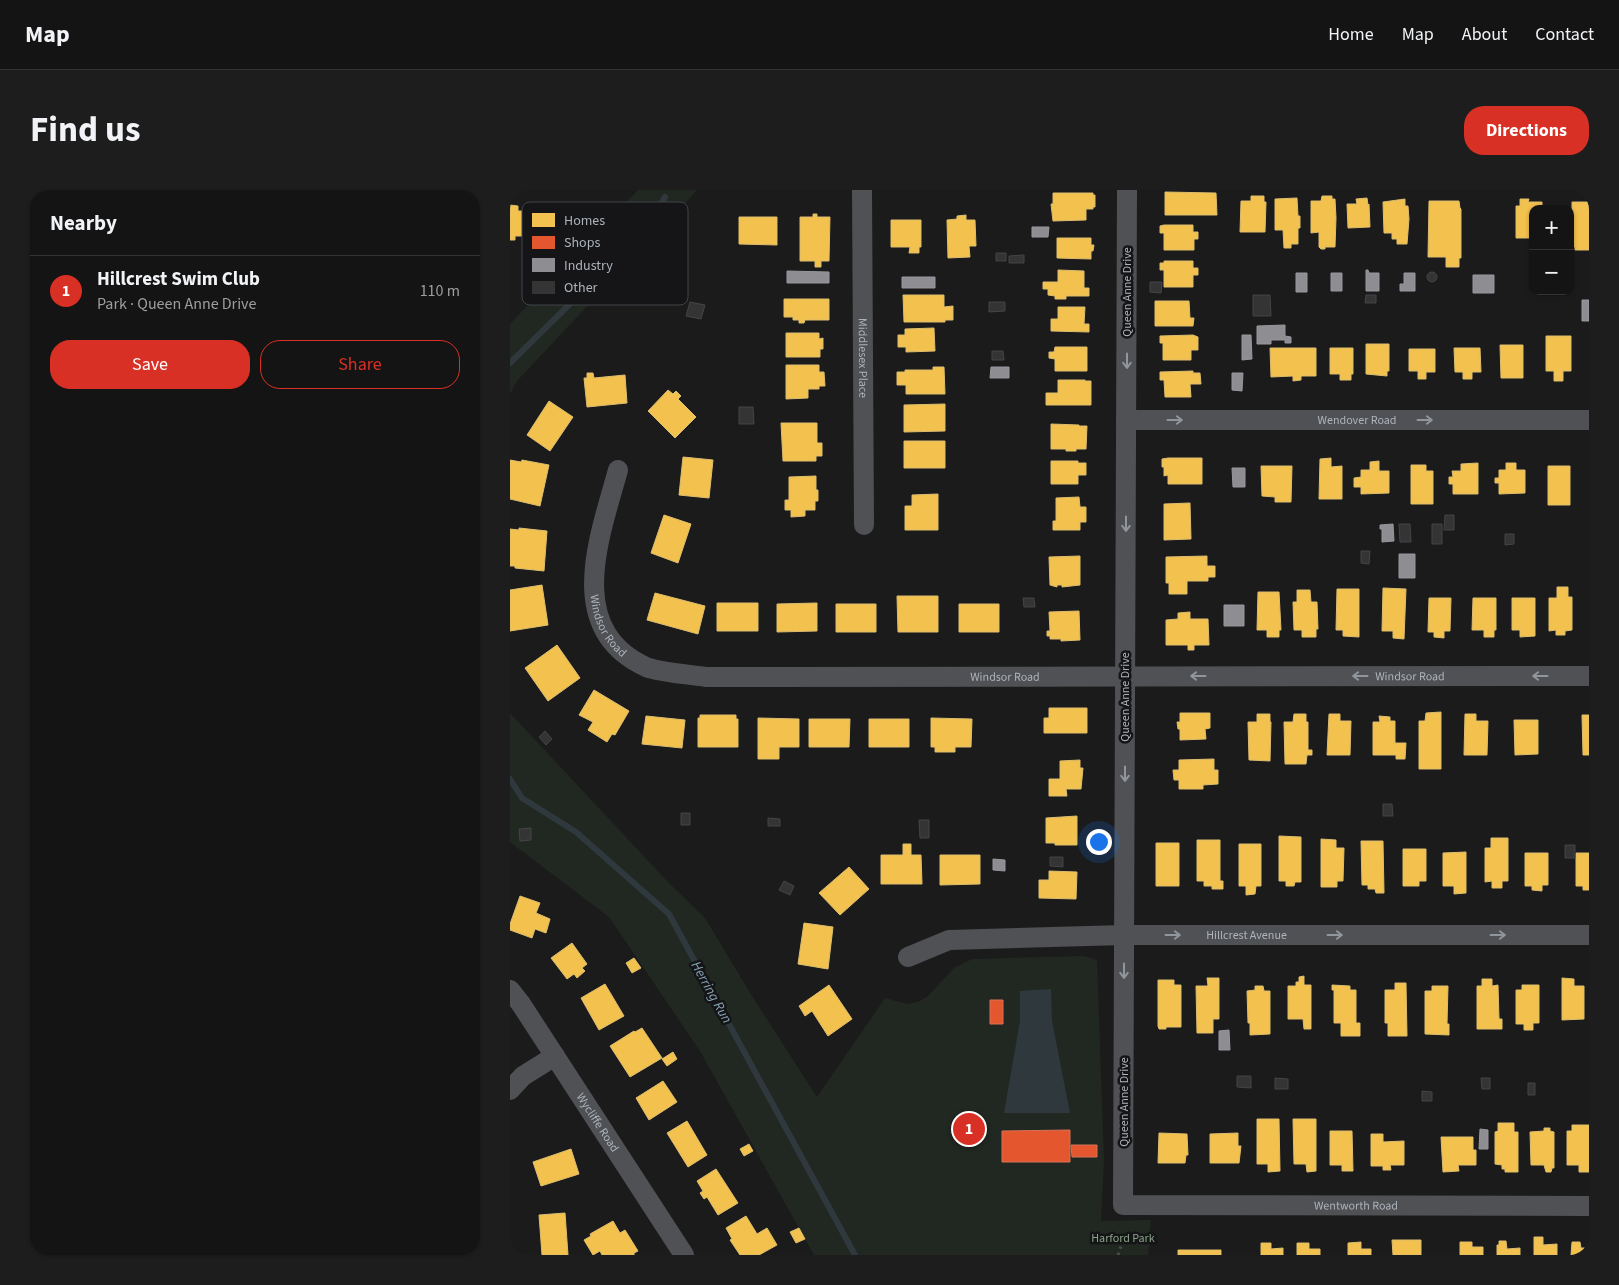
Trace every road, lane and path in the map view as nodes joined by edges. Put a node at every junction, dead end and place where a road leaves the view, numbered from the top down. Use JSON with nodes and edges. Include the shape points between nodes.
{"nodes":[{"id":1,"x":862,"y":190,"type":"edge"},
{"id":2,"x":1127,"y":190,"type":"edge"},
{"id":3,"x":1126,"y":420,"type":"junction"},
{"id":4,"x":1589,"y":420,"type":"edge"},
{"id":5,"x":618,"y":470,"type":"dead end"},
{"id":6,"x":864,"y":525,"type":"dead end"},
{"id":7,"x":1126,"y":676,"type":"junction"},
{"id":8,"x":1589,"y":676,"type":"edge"},
{"id":9,"x":1589,"y":935,"type":"edge"},
{"id":10,"x":1124,"y":936,"type":"junction"},
{"id":11,"x":908,"y":957,"type":"dead end"},
{"id":12,"x":510,"y":990,"type":"edge"},
{"id":13,"x":555,"y":1056,"type":"junction"},
{"id":14,"x":510,"y":1090,"type":"edge"},
{"id":15,"x":1123,"y":1205,"type":"joint"},
{"id":16,"x":1589,"y":1206,"type":"edge"},
{"id":17,"x":1121,"y":1246,"type":"dead end"},
{"id":18,"x":684,"y":1255,"type":"edge"},
{"id":19,"x":1118,"y":1255,"type":"edge"}],
"edges":[{"from":1,"to":6,"type":"street","name":"Middlesex Place"},
{"from":2,"to":3,"type":"street","name":"Queen Anne Drive","one_way":true},
{"from":3,"to":4,"type":"street","name":"Wendover Road","one_way":true},
{"from":3,"to":7,"type":"street","name":"Queen Anne Drive","one_way":true},
{"from":5,"to":7,"type":"street","name":"Windsor Road","via":[[598,544],[592,588],[600,624],[617,649],[647,668],[707,677]]},
{"from":8,"to":7,"type":"street","name":"Windsor Road","one_way":true},
{"from":7,"to":10,"type":"street","name":"Queen Anne Drive","one_way":true},
{"from":10,"to":9,"type":"street","name":"Hillcrest Avenue","one_way":true},
{"from":10,"to":11,"type":"street","name":"Hillcrest Avenue","via":[[949,940]]},
{"from":10,"to":15,"type":"street","name":"Queen Anne Drive","one_way":true},
{"from":12,"to":13,"type":"street","name":"Wycliffe Road"},
{"from":13,"to":14,"type":"street","via":[[523,1076]]},
{"from":13,"to":18,"type":"street","name":"Wycliffe Road"},
{"from":15,"to":16,"type":"street","name":"Wentworth Road"},
{"from":17,"to":19,"type":"path"}]}
